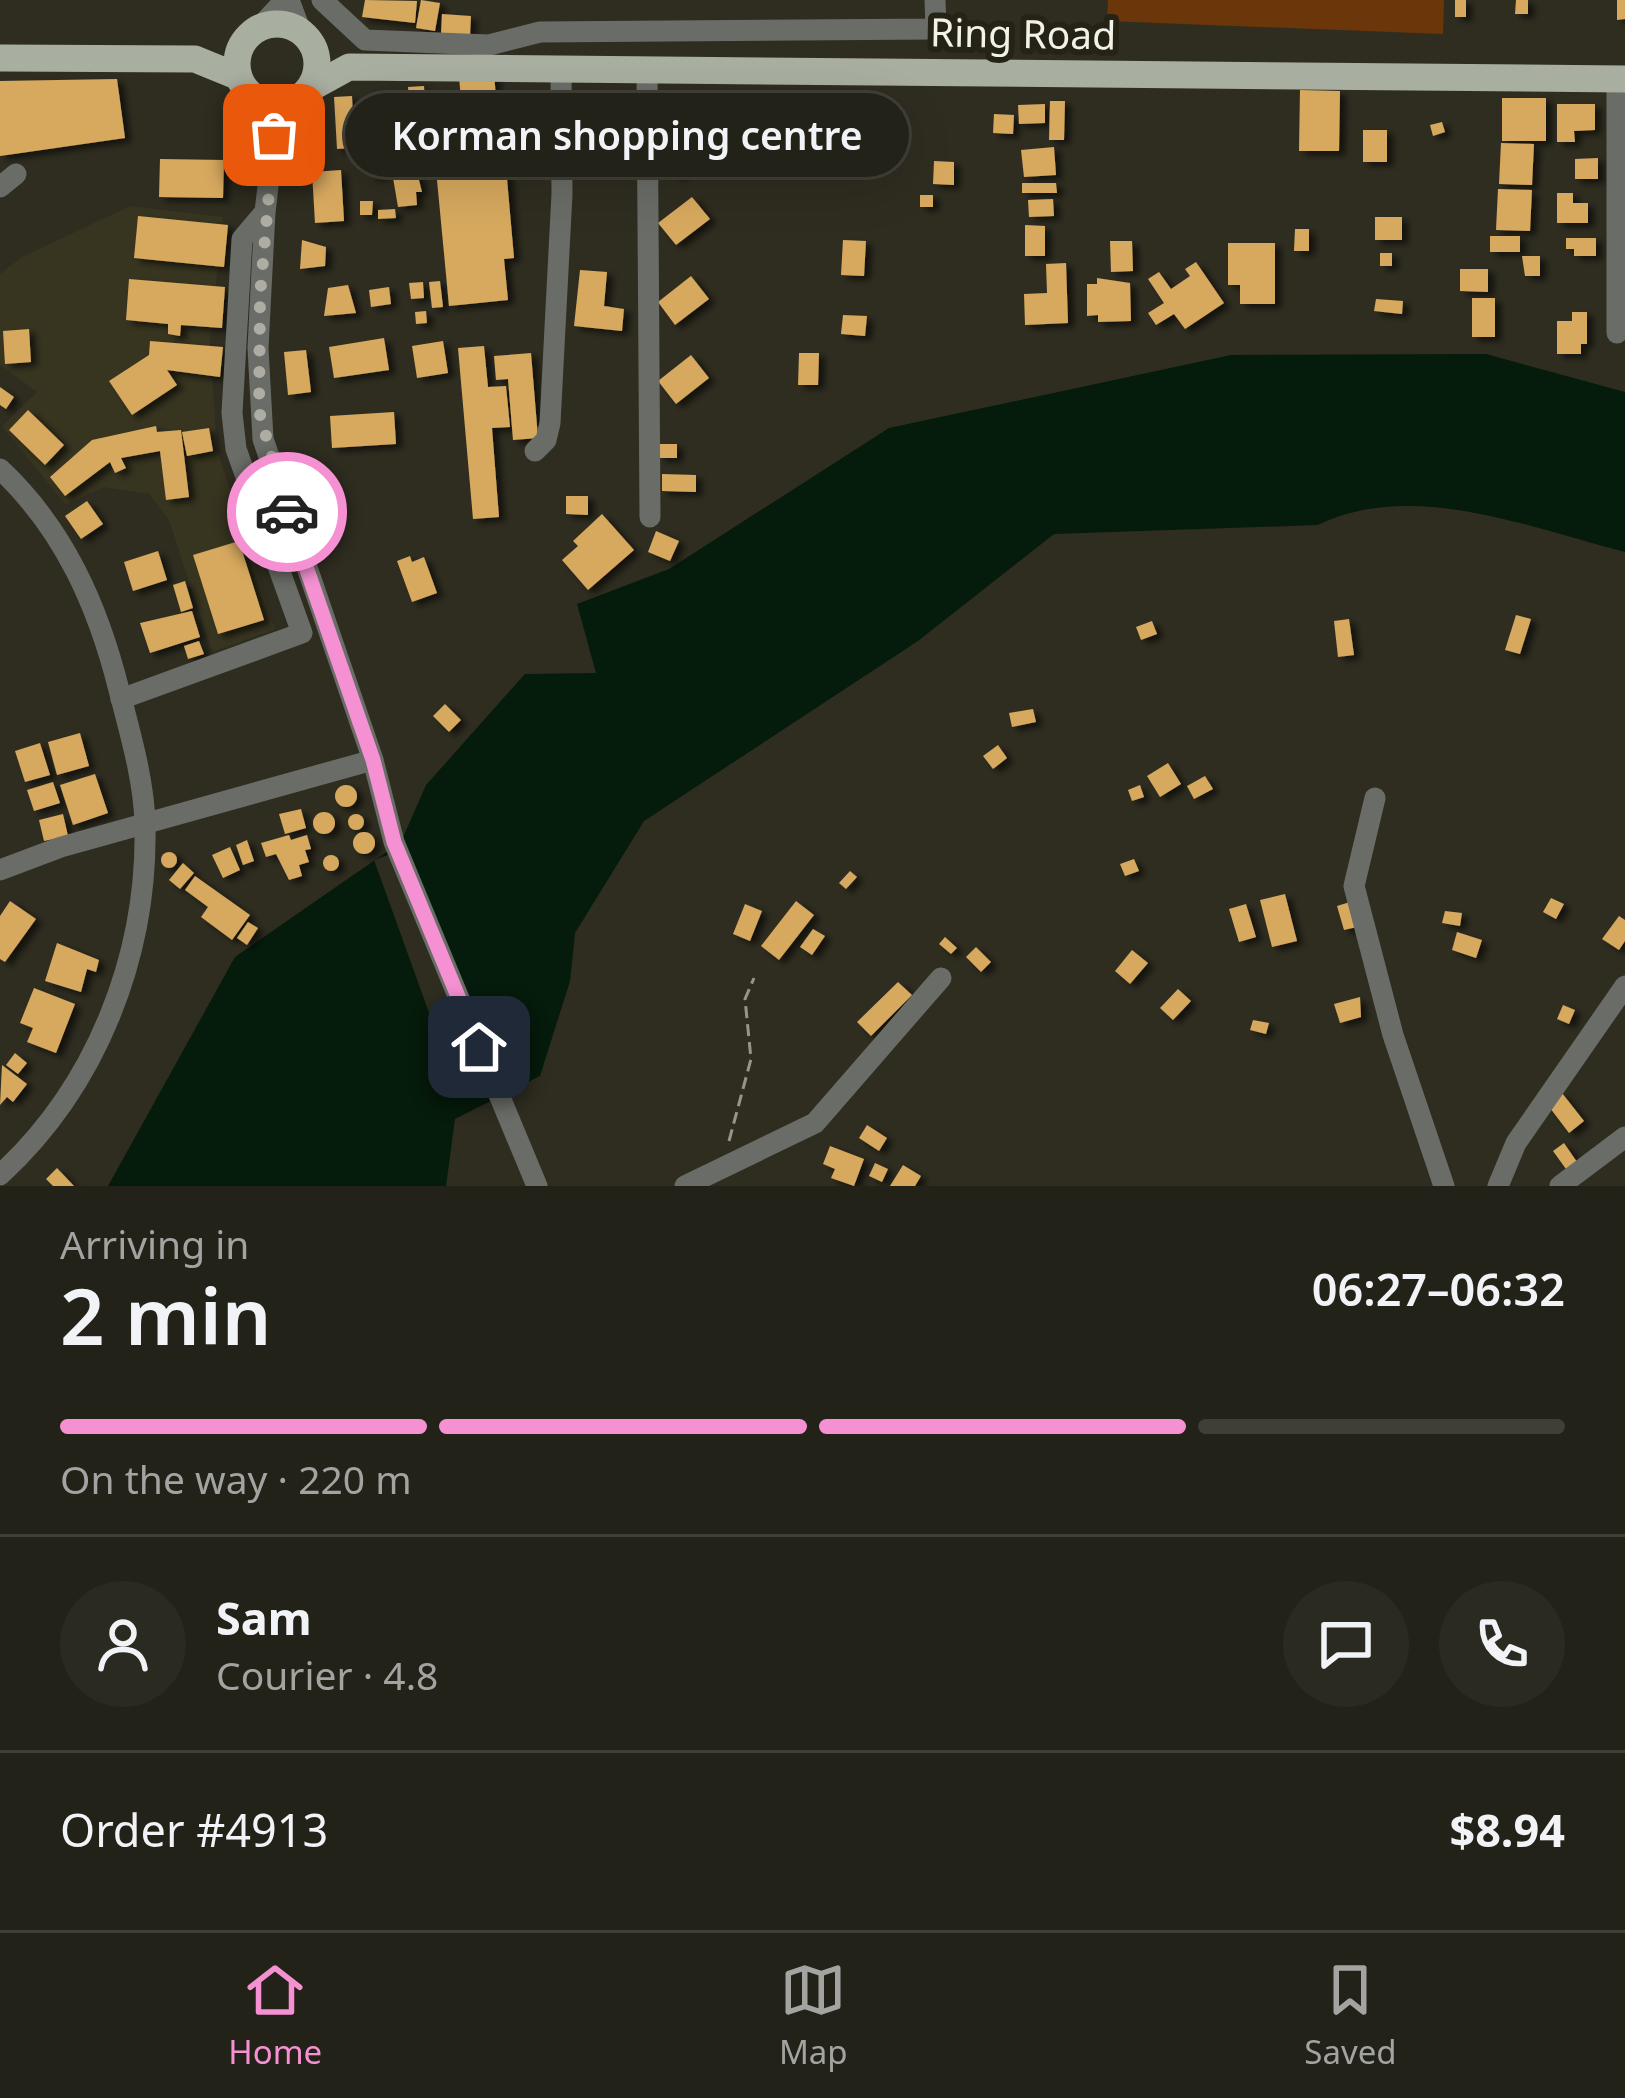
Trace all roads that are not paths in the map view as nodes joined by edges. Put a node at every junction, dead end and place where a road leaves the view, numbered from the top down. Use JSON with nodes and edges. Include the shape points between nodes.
{"nodes":[{"id":1,"x":287,"y":0,"type":"edge"},
{"id":2,"x":322,"y":0,"type":"edge"},
{"id":3,"x":935,"y":0,"type":"edge"},
{"id":4,"x":252,"y":34,"type":"junction"},
{"id":5,"x":306,"y":38,"type":"junction"},
{"id":6,"x":0,"y":58,"type":"edge"},
{"id":7,"x":194,"y":59,"type":"junction"},
{"id":8,"x":349,"y":67,"type":"junction"},
{"id":9,"x":561,"y":68,"type":"junction"},
{"id":10,"x":647,"y":70,"type":"junction"},
{"id":11,"x":238,"y":77,"type":"junction"},
{"id":12,"x":1621,"y":79,"type":"edge"},
{"id":13,"x":304,"y":93,"type":"junction"},
{"id":14,"x":258,"y":100,"type":"junction"},
{"id":15,"x":274,"y":135,"type":"junction"},
{"id":16,"x":265,"y":212,"type":"junction"},
{"id":17,"x":1617,"y":333,"type":"dead end"},
{"id":18,"x":233,"y":378,"type":"junction"},
{"id":19,"x":258,"y":378,"type":"junction"},
{"id":20,"x":264,"y":444,"type":"junction"},
{"id":21,"x":236,"y":449,"type":"junction"},
{"id":22,"x":535,"y":451,"type":"dead end"},
{"id":23,"x":0,"y":469,"type":"edge"},
{"id":24,"x":280,"y":490,"type":"junction"},
{"id":25,"x":254,"y":500,"type":"junction"},
{"id":26,"x":650,"y":517,"type":"dead end"},
{"id":27,"x":294,"y":531,"type":"junction"},
{"id":28,"x":272,"y":550,"type":"junction"},
{"id":29,"x":320,"y":608,"type":"junction"},
{"id":30,"x":296,"y":614,"type":"junction"},
{"id":31,"x":121,"y":699,"type":"junction"},
{"id":32,"x":373,"y":760,"type":"junction"},
{"id":33,"x":1375,"y":798,"type":"dead end"},
{"id":34,"x":146,"y":824,"type":"junction"},
{"id":35,"x":0,"y":870,"type":"edge"},
{"id":36,"x":941,"y":978,"type":"dead end"},
{"id":37,"x":1625,"y":986,"type":"edge"},
{"id":38,"x":1625,"y":1137,"type":"edge"},
{"id":39,"x":0,"y":1175,"type":"edge"},
{"id":40,"x":534,"y":1178,"type":"edge"},
{"id":41,"x":685,"y":1186,"type":"edge"},
{"id":42,"x":1444,"y":1186,"type":"edge"},
{"id":43,"x":1498,"y":1186,"type":"edge"},
{"id":44,"x":1560,"y":1186,"type":"edge"}],
"edges":[{"from":1,"to":4,"type":"street"},
{"from":1,"to":5,"type":"street"},
{"from":2,"to":3,"type":"street","via":[[364,40],[489,45],[541,32],[936,28]]},
{"from":4,"to":5,"type":"main road","via":[[281,24]]},
{"from":4,"to":7,"type":"main road"},
{"from":4,"to":11,"type":"main road"},
{"from":5,"to":8,"type":"main road"},
{"from":5,"to":13,"type":"main road","via":[[317,67]]},
{"from":6,"to":7,"type":"main road"},
{"from":7,"to":11,"type":"main road"},
{"from":8,"to":9,"type":"main road","name":"Ring Road"},
{"from":8,"to":13,"type":"main road","name":"Ring Road"},
{"from":9,"to":10,"type":"main road","name":"Ring Road"},
{"from":9,"to":22,"type":"street","via":[[550,423]]},
{"from":10,"to":12,"type":"main road","name":"Ring Road"},
{"from":10,"to":26,"type":"street"},
{"from":11,"to":14,"type":"main road"},
{"from":12,"to":17,"type":"street"},
{"from":13,"to":14,"type":"main road"},
{"from":13,"to":15,"type":"street"},
{"from":14,"to":15,"type":"street"},
{"from":15,"to":16,"type":"street"},
{"from":16,"to":18,"type":"street","via":[[242,239]]},
{"from":16,"to":19,"type":"street"},
{"from":18,"to":19,"type":"street"},
{"from":18,"to":21,"type":"street"},
{"from":19,"to":20,"type":"street"},
{"from":20,"to":21,"type":"street"},
{"from":20,"to":24,"type":"street"},
{"from":21,"to":25,"type":"street"},
{"from":23,"to":31,"type":"street","via":[[64,546]]},
{"from":24,"to":25,"type":"street"},
{"from":24,"to":27,"type":"street"},
{"from":25,"to":28,"type":"street"},
{"from":27,"to":28,"type":"street"},
{"from":27,"to":29,"type":"street"},
{"from":28,"to":30,"type":"street"},
{"from":29,"to":30,"type":"street"},
{"from":29,"to":32,"type":"street"},
{"from":30,"to":31,"type":"street","via":[[302,633]]},
{"from":31,"to":34,"type":"street"},
{"from":32,"to":34,"type":"street"},
{"from":32,"to":40,"type":"street","via":[[394,842]]},
{"from":33,"to":42,"type":"street","via":[[1354,886]]},
{"from":34,"to":35,"type":"street"},
{"from":34,"to":39,"type":"street","via":[[138,921],[112,1016],[60,1109]]},
{"from":36,"to":41,"type":"street","via":[[815,1124]]},
{"from":37,"to":43,"type":"street","via":[[1516,1143]]},
{"from":38,"to":44,"type":"street"}]}
